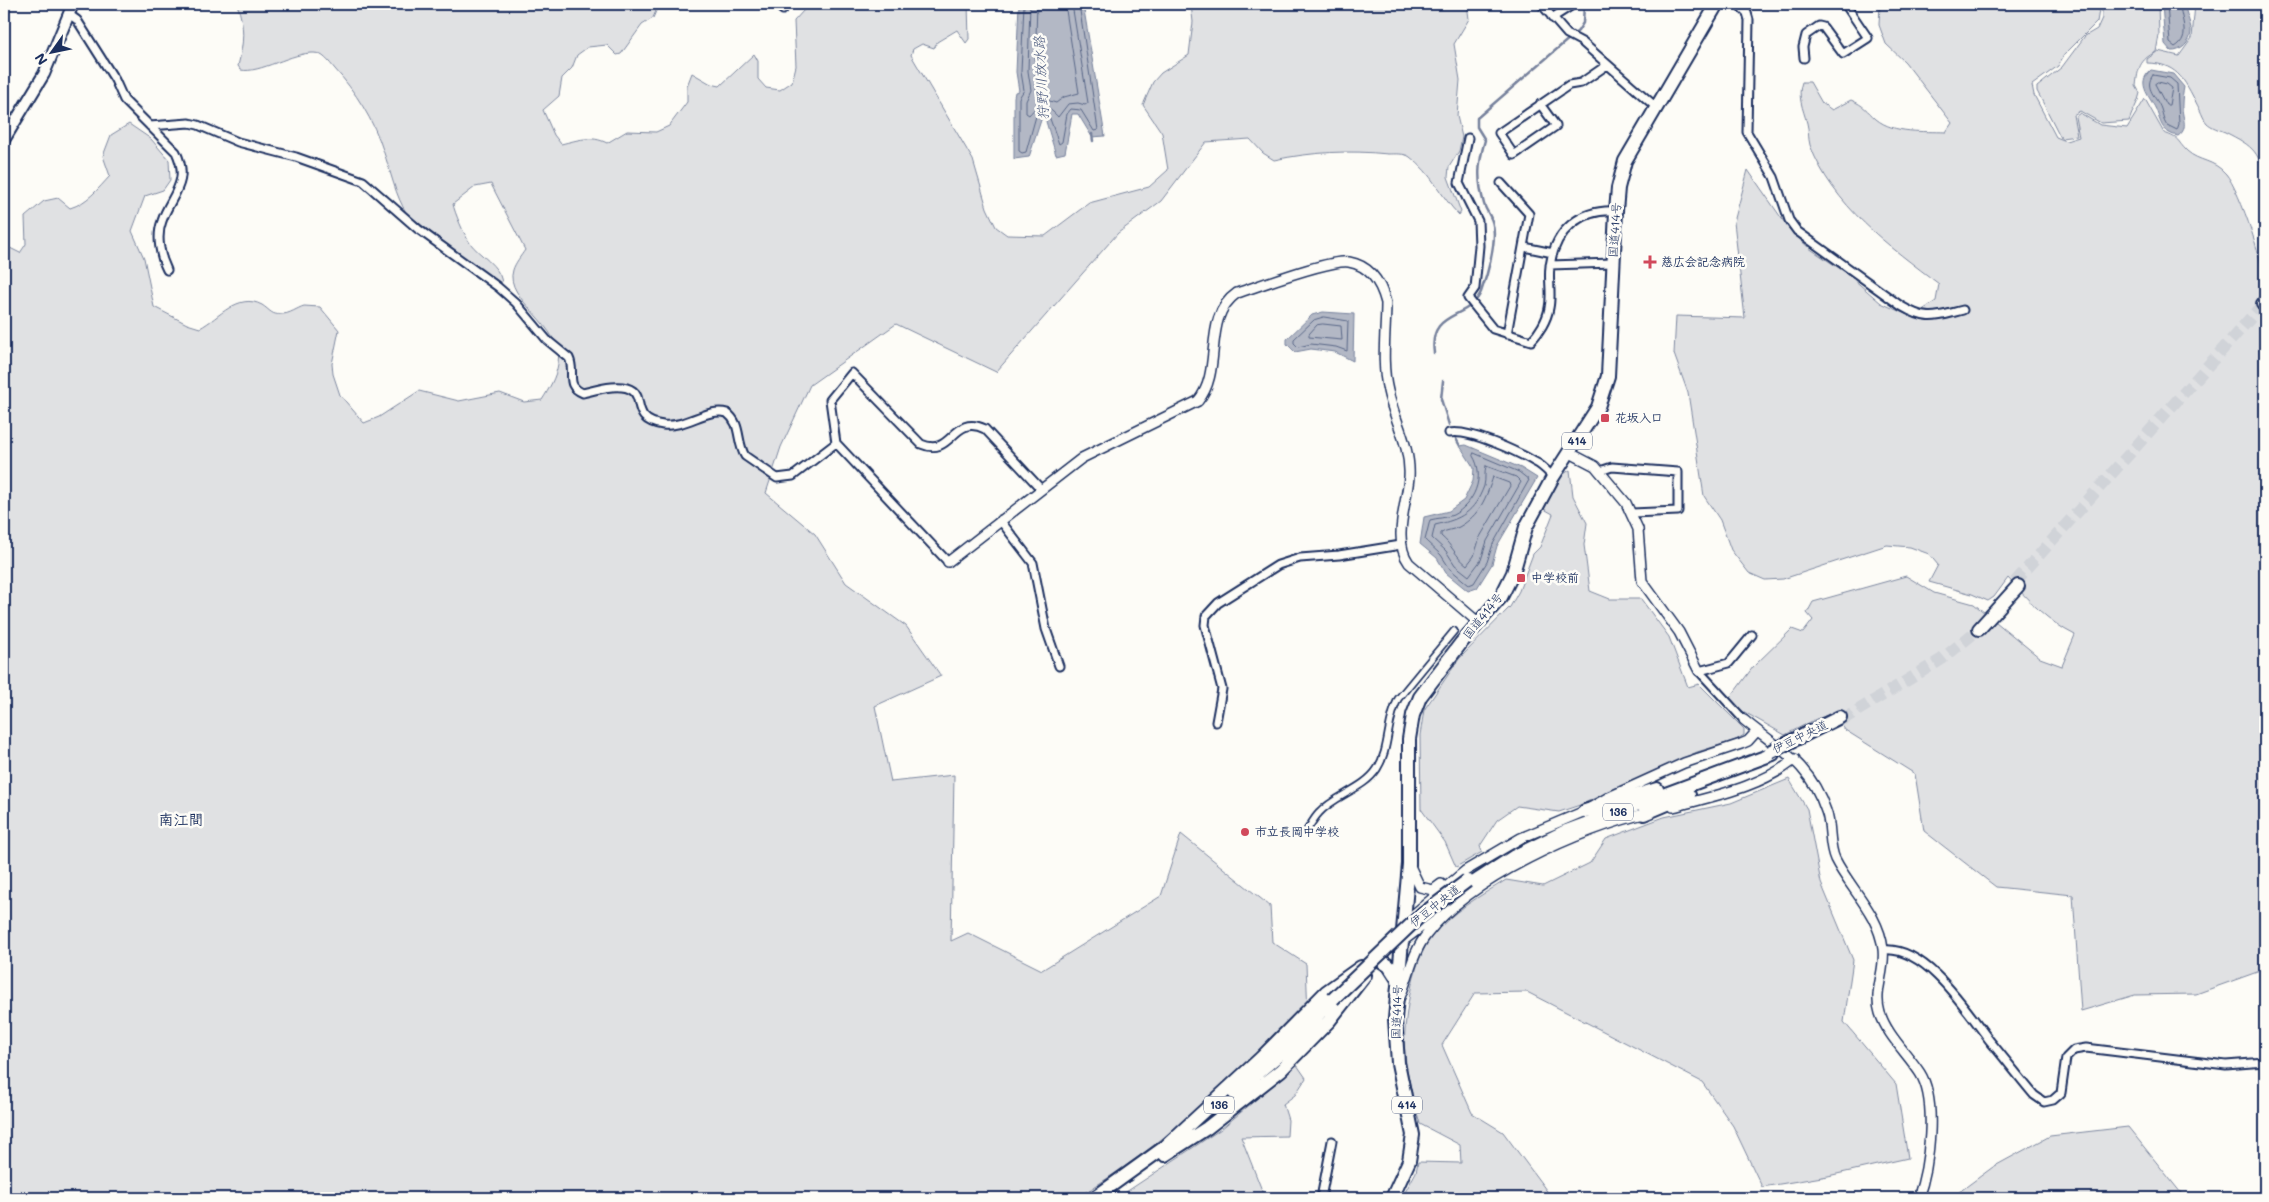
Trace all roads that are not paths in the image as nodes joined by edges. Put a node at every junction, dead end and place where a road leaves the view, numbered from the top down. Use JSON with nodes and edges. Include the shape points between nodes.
{"nodes":[{"id":1,"x":73,"y":4,"type":"edge"},
{"id":2,"x":776,"y":4,"type":"edge"},
{"id":3,"x":1541,"y":4,"type":"edge"},
{"id":4,"x":1574,"y":4,"type":"edge"},
{"id":5,"x":1717,"y":4,"type":"edge"},
{"id":6,"x":1738,"y":4,"type":"edge"},
{"id":7,"x":1845,"y":4,"type":"edge"},
{"id":8,"x":782,"y":10,"type":"dead end"},
{"id":9,"x":70,"y":15,"type":"junction"},
{"id":10,"x":1552,"y":18,"type":"junction"},
{"id":11,"x":1804,"y":58,"type":"dead end"},
{"id":12,"x":1607,"y":65,"type":"junction"},
{"id":13,"x":1540,"y":104,"type":"junction"},
{"id":14,"x":1658,"y":108,"type":"junction"},
{"id":15,"x":150,"y":126,"type":"junction"},
{"id":16,"x":1468,"y":138,"type":"dead end"},
{"id":17,"x":4,"y":140,"type":"edge"},
{"id":18,"x":1501,"y":182,"type":"dead end"},
{"id":19,"x":1616,"y":211,"type":"junction"},
{"id":20,"x":1524,"y":247,"type":"junction"},
{"id":21,"x":1553,"y":253,"type":"junction"},
{"id":22,"x":1613,"y":263,"type":"junction"},
{"id":23,"x":1550,"y":265,"type":"junction"},
{"id":24,"x":167,"y":270,"type":"dead end"},
{"id":25,"x":1963,"y":310,"type":"dead end"},
{"id":26,"x":1507,"y":334,"type":"junction"},
{"id":27,"x":1449,"y":433,"type":"dead end"},
{"id":28,"x":836,"y":443,"type":"junction"},
{"id":29,"x":1570,"y":453,"type":"junction"},
{"id":30,"x":1600,"y":471,"type":"junction"},
{"id":31,"x":1554,"y":477,"type":"junction"},
{"id":32,"x":1041,"y":489,"type":"junction"},
{"id":33,"x":1632,"y":513,"type":"junction"},
{"id":34,"x":1000,"y":520,"type":"junction"},
{"id":35,"x":1401,"y":545,"type":"junction"},
{"id":36,"x":948,"y":562,"type":"joint"},
{"id":37,"x":2017,"y":584,"type":"tunnel mouth"},
{"id":38,"x":1479,"y":623,"type":"junction"},
{"id":39,"x":1978,"y":627,"type":"tunnel mouth"},
{"id":40,"x":1454,"y":631,"type":"dead end"},
{"id":41,"x":1752,"y":635,"type":"dead end"},
{"id":42,"x":1059,"y":666,"type":"dead end"},
{"id":43,"x":1699,"y":671,"type":"junction"},
{"id":44,"x":1841,"y":718,"type":"tunnel mouth"},
{"id":45,"x":1744,"y":720,"type":"joint"},
{"id":46,"x":1216,"y":722,"type":"dead end"},
{"id":47,"x":1757,"y":731,"type":"junction"},
{"id":48,"x":1770,"y":755,"type":"junction"},
{"id":49,"x":1795,"y":759,"type":"junction"},
{"id":50,"x":1708,"y":776,"type":"junction"},
{"id":51,"x":1585,"y":811,"type":"junction"},
{"id":52,"x":1644,"y":814,"type":"junction"},
{"id":53,"x":1306,"y":832,"type":"dead end"},
{"id":54,"x":1408,"y":864,"type":"junction"},
{"id":55,"x":1469,"y":883,"type":"junction"},
{"id":56,"x":1404,"y":924,"type":"junction"},
{"id":57,"x":1403,"y":941,"type":"junction"},
{"id":58,"x":1884,"y":950,"type":"junction"},
{"id":59,"x":1380,"y":960,"type":"junction"},
{"id":60,"x":1398,"y":980,"type":"junction"},
{"id":61,"x":1396,"y":1008,"type":"junction"},
{"id":62,"x":2265,"y":1062,"type":"edge"},
{"id":63,"x":1332,"y":1141,"type":"dead end"},
{"id":64,"x":1166,"y":1150,"type":"junction"},
{"id":65,"x":1094,"y":1198,"type":"edge"},
{"id":66,"x":1104,"y":1198,"type":"edge"},
{"id":67,"x":1321,"y":1198,"type":"edge"},
{"id":68,"x":1392,"y":1198,"type":"edge"},
{"id":69,"x":1919,"y":1198,"type":"edge"}],
"edges":[{"from":1,"to":9,"type":"main road"},
{"from":2,"to":8,"type":"street"},
{"from":3,"to":10,"type":"street"},
{"from":4,"to":10,"type":"street"},
{"from":5,"to":14,"type":"highway","name":"国道414号","number":"414"},
{"from":6,"to":25,"type":"street","via":[[1749,20],[1747,132],[1774,177],[1789,220],[1797,231],[1919,316]]},
{"from":7,"to":11,"type":"street","via":[[1868,38],[1843,54],[1824,27],[1819,26],[1806,35]]},
{"from":9,"to":15,"type":"street","via":[[87,35],[124,100]]},
{"from":9,"to":17,"type":"main road","via":[[44,74]]},
{"from":10,"to":12,"type":"street"},
{"from":12,"to":13,"type":"street"},
{"from":12,"to":14,"type":"street"},
{"from":13,"to":13,"type":"street","via":[[1556,126],[1514,155],[1499,133]]},
{"from":14,"to":19,"type":"highway","name":"国道414号","number":"414","via":[[1625,161]]},
{"from":15,"to":24,"type":"street","via":[[179,159],[180,183],[161,223],[159,242]]},
{"from":15,"to":28,"type":"street","via":[[198,125],[238,142],[363,181],[418,229],[516,304],[547,340],[569,358],[572,384],[578,391],[630,389],[636,394],[645,417],[662,425],[683,424],[717,411],[727,413],[738,426],[745,456],[777,478],[793,476]]},
{"from":16,"to":26,"type":"street","via":[[1459,183],[1478,221],[1479,246],[1474,288],[1468,298],[1488,325]]},
{"from":18,"to":20,"type":"street","via":[[1530,214]]},
{"from":19,"to":21,"type":"street","via":[[1592,212],[1574,222],[1564,230]]},
{"from":19,"to":22,"type":"highway","name":"国道414号","number":"414"},
{"from":20,"to":21,"type":"street"},
{"from":20,"to":26,"type":"street"},
{"from":21,"to":23,"type":"street"},
{"from":22,"to":23,"type":"street"},
{"from":22,"to":29,"type":"highway","name":"国道414号","number":"414","via":[[1608,376],[1598,407]]},
{"from":23,"to":26,"type":"street","via":[[1549,307],[1534,338],[1530,342]]},
{"from":27,"to":31,"type":"street","via":[[1459,431],[1509,450],[1537,462]]},
{"from":28,"to":32,"type":"street","via":[[830,400],[852,373],[921,444],[940,447],[959,429],[979,426]]},
{"from":28,"to":36,"type":"street"},
{"from":29,"to":30,"type":"street"},
{"from":29,"to":31,"type":"highway","name":"国道414号","number":"414"},
{"from":30,"to":33,"type":"street"},
{"from":30,"to":33,"type":"street","via":[[1612,467],[1678,472],[1678,511]]},
{"from":31,"to":38,"type":"highway","name":"国道414号","number":"414","via":[[1526,527],[1512,573],[1501,596]]},
{"from":32,"to":34,"type":"street"},
{"from":32,"to":35,"type":"street","via":[[1082,458],[1198,400],[1208,383],[1218,318],[1227,300],[1237,293],[1323,266],[1348,262],[1362,266],[1373,275],[1386,303],[1387,390],[1403,434],[1409,476]]},
{"from":33,"to":43,"type":"street","via":[[1638,529],[1642,581],[1679,632]]},
{"from":34,"to":36,"type":"street"},
{"from":34,"to":42,"type":"street","via":[[1033,563],[1044,620]]},
{"from":35,"to":38,"type":"street","via":[[1409,563]]},
{"from":35,"to":46,"type":"street","via":[[1291,560],[1278,565],[1210,610],[1205,625],[1222,689]]},
{"from":37,"to":39,"type":"highway"},
{"from":38,"to":54,"type":"highway","name":"国道414号","number":"414","via":[[1420,697],[1413,715],[1409,739]]},
{"from":40,"to":53,"type":"street","via":[[1398,699],[1388,724],[1382,758],[1373,773],[1319,813]]},
{"from":41,"to":43,"type":"street","via":[[1729,663]]},
{"from":43,"to":45,"type":"street"},
{"from":44,"to":48,"type":"highway","name":"伊豆中央道","number":"136","bridge":true},
{"from":45,"to":47,"type":"street"},
{"from":47,"to":49,"type":"street"},
{"from":47,"to":51,"type":"street","via":[[1748,741],[1684,762]]},
{"from":48,"to":50,"type":"highway","name":"伊豆中央道","number":"136"},
{"from":48,"to":52,"type":"highway","via":[[1734,776]]},
{"from":48,"to":55,"type":"highway","name":"伊豆中央道","number":"136","via":[[1566,832],[1513,857]]},
{"from":49,"to":52,"type":"street","via":[[1737,789]]},
{"from":49,"to":58,"type":"street","via":[[1820,795],[1835,859],[1874,921]]},
{"from":50,"to":51,"type":"highway"},
{"from":50,"to":55,"type":"highway","name":"伊豆中央道","number":"136","via":[[1537,839]]},
{"from":51,"to":55,"type":"street","via":[[1521,838]]},
{"from":52,"to":55,"type":"street","via":[[1572,838]]},
{"from":54,"to":55,"type":"street","via":[[1420,887],[1429,890]]},
{"from":54,"to":56,"type":"highway","name":"国道414号","number":"414"},
{"from":55,"to":56,"type":"street","via":[[1427,902]]},
{"from":55,"to":57,"type":"street","via":[[1455,902]]},
{"from":55,"to":61,"type":"street","via":[[1418,948]]},
{"from":55,"to":64,"type":"highway","name":"伊豆中央道","number":"136","bridge":true,"via":[[1419,917],[1287,1048]]},
{"from":56,"to":57,"type":"highway","name":"国道414号","number":"414"},
{"from":56,"to":64,"type":"highway","via":[[1363,966],[1326,992]]},
{"from":57,"to":59,"type":"highway"},
{"from":57,"to":60,"type":"highway","name":"国道414号","number":"414"},
{"from":58,"to":62,"type":"street","via":[[1905,953],[1940,979],[2034,1095],[2044,1102],[2057,1098],[2061,1093],[2066,1058],[2080,1048],[2226,1065]]},
{"from":58,"to":69,"type":"street","via":[[1878,992],[1881,1015],[1925,1081],[1931,1106]]},
{"from":59,"to":60,"type":"highway","via":[[1389,966]]},
{"from":59,"to":64,"type":"highway","via":[[1329,1021],[1281,1070],[1207,1128]]},
{"from":60,"to":61,"type":"highway","name":"国道414号","number":"414"},
{"from":61,"to":68,"type":"highway","name":"国道414号","number":"414","via":[[1398,1063],[1413,1135],[1410,1160]]},
{"from":63,"to":67,"type":"street"},
{"from":64,"to":65,"type":"highway","name":"伊豆中央道","number":"136"},
{"from":64,"to":66,"type":"highway","name":"伊豆中央道","number":"136"}]}
